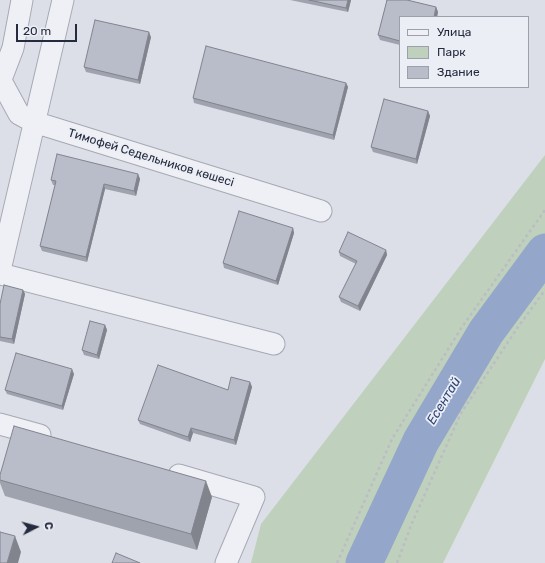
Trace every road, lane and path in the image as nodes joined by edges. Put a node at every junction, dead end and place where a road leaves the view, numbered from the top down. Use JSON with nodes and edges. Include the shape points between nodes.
{"nodes":[{"id":1,"x":22,"y":0,"type":"edge"},
{"id":2,"x":63,"y":0,"type":"edge"},
{"id":3,"x":0,"y":80,"type":"edge"},
{"id":4,"x":34,"y":122,"type":"junction"},
{"id":5,"x":545,"y":210,"type":"edge"},
{"id":6,"x":321,"y":211,"type":"dead end"},
{"id":7,"x":0,"y":270,"type":"edge"},
{"id":8,"x":0,"y":274,"type":"edge"},
{"id":9,"x":545,"y":290,"type":"edge"},
{"id":10,"x":274,"y":344,"type":"dead end"},
{"id":11,"x":0,"y":424,"type":"edge"},
{"id":12,"x":60,"y":441,"type":"edge"},
{"id":13,"x":157,"y":469,"type":"edge"},
{"id":14,"x":226,"y":563,"type":"edge"},
{"id":15,"x":337,"y":563,"type":"edge"},
{"id":16,"x":397,"y":563,"type":"edge"}],
"edges":[{"from":1,"to":3,"type":"street","via":[[13,48]]},
{"from":2,"to":4,"type":"street"},
{"from":3,"to":4,"type":"street","name":"Тимофей Седельников көшесі","via":[[19,114]]},
{"from":4,"to":6,"type":"street","name":"Тимофей Седельников көшесі"},
{"from":4,"to":7,"type":"street"},
{"from":5,"to":15,"type":"path","via":[[462,327],[392,439]]},
{"from":8,"to":10,"type":"street"},
{"from":9,"to":16,"type":"path","via":[[461,413]]},
{"from":11,"to":12,"type":"street"},
{"from":13,"to":14,"type":"street","via":[[254,497]]}]}
